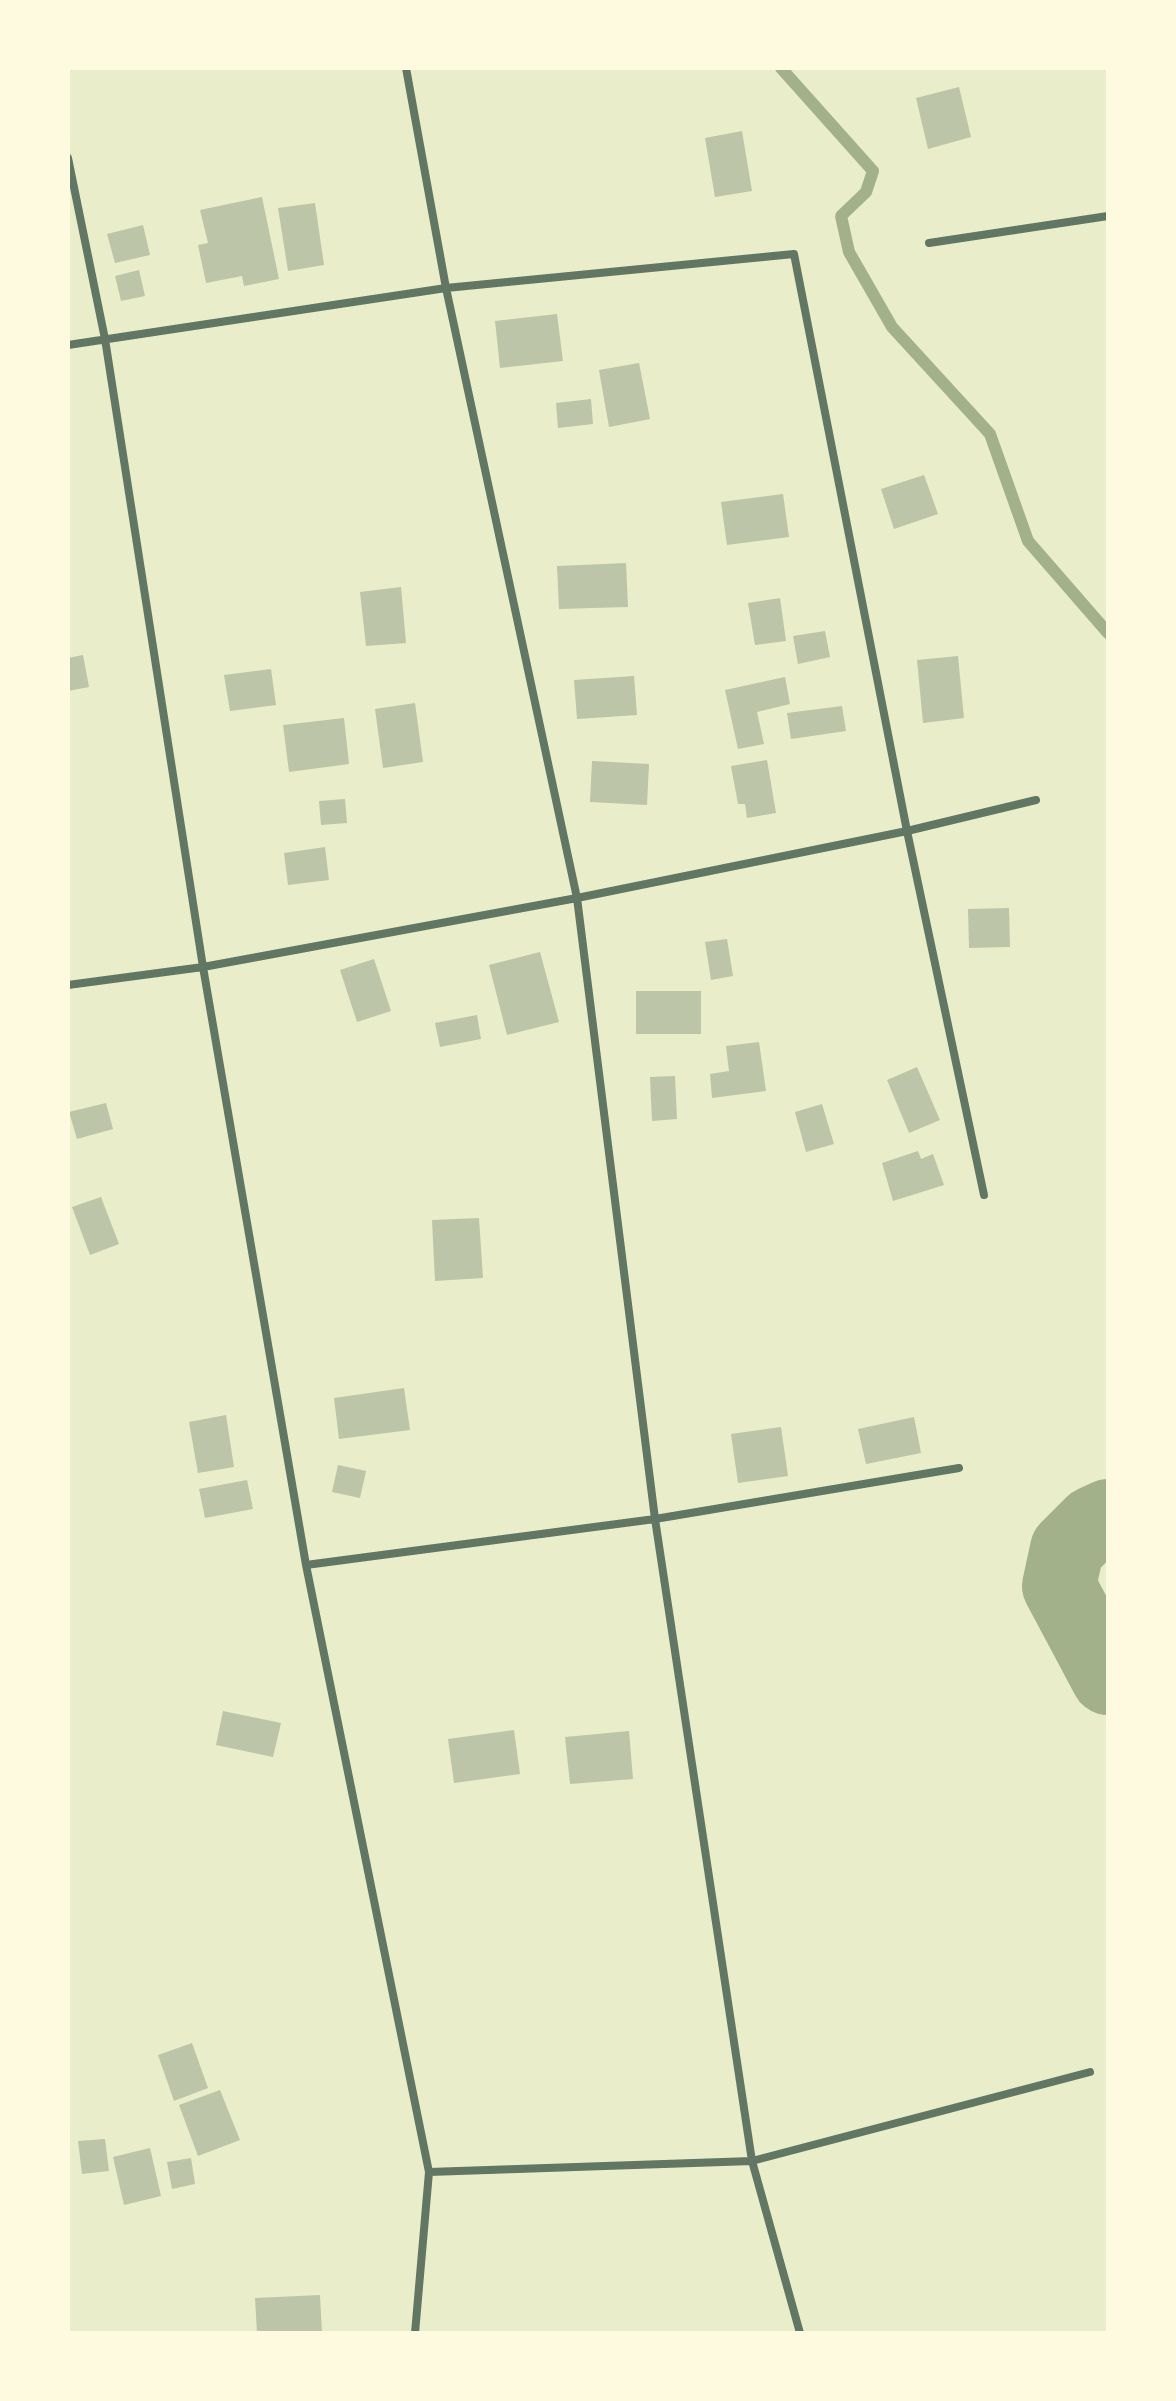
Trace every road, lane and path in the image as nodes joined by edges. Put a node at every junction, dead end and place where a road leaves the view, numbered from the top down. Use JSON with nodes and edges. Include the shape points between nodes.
{"nodes":[{"id":1,"x":406,"y":68,"type":"edge"},
{"id":2,"x":68,"y":158,"type":"edge"},
{"id":3,"x":1108,"y":216,"type":"edge"},
{"id":4,"x":929,"y":243,"type":"dead end"},
{"id":5,"x":446,"y":288,"type":"junction"},
{"id":6,"x":105,"y":339,"type":"junction"},
{"id":7,"x":68,"y":345,"type":"edge"},
{"id":8,"x":1036,"y":800,"type":"dead end"},
{"id":9,"x":907,"y":831,"type":"junction"},
{"id":10,"x":577,"y":898,"type":"junction"},
{"id":11,"x":203,"y":967,"type":"junction"},
{"id":12,"x":68,"y":985,"type":"edge"},
{"id":13,"x":984,"y":1195,"type":"dead end"},
{"id":14,"x":959,"y":1468,"type":"dead end"},
{"id":15,"x":655,"y":1519,"type":"junction"},
{"id":16,"x":306,"y":1565,"type":"junction"},
{"id":17,"x":1090,"y":2072,"type":"dead end"},
{"id":18,"x":752,"y":2161,"type":"junction"},
{"id":19,"x":429,"y":2172,"type":"junction"},
{"id":20,"x":415,"y":2333,"type":"edge"},
{"id":21,"x":800,"y":2333,"type":"edge"}],
"edges":[{"from":1,"to":5,"type":"street"},
{"from":2,"to":6,"type":"street"},
{"from":3,"to":4,"type":"street"},
{"from":5,"to":6,"type":"street"},
{"from":5,"to":9,"type":"street","via":[[794,254]]},
{"from":5,"to":10,"type":"street"},
{"from":6,"to":7,"type":"street"},
{"from":6,"to":11,"type":"street"},
{"from":8,"to":9,"type":"street"},
{"from":9,"to":10,"type":"street"},
{"from":9,"to":13,"type":"street"},
{"from":10,"to":11,"type":"street"},
{"from":10,"to":15,"type":"street"},
{"from":11,"to":12,"type":"street"},
{"from":11,"to":16,"type":"street"},
{"from":14,"to":15,"type":"street"},
{"from":15,"to":16,"type":"street"},
{"from":15,"to":18,"type":"street"},
{"from":16,"to":19,"type":"street"},
{"from":17,"to":18,"type":"street"},
{"from":18,"to":19,"type":"street"},
{"from":18,"to":21,"type":"street"},
{"from":19,"to":20,"type":"street"}]}
